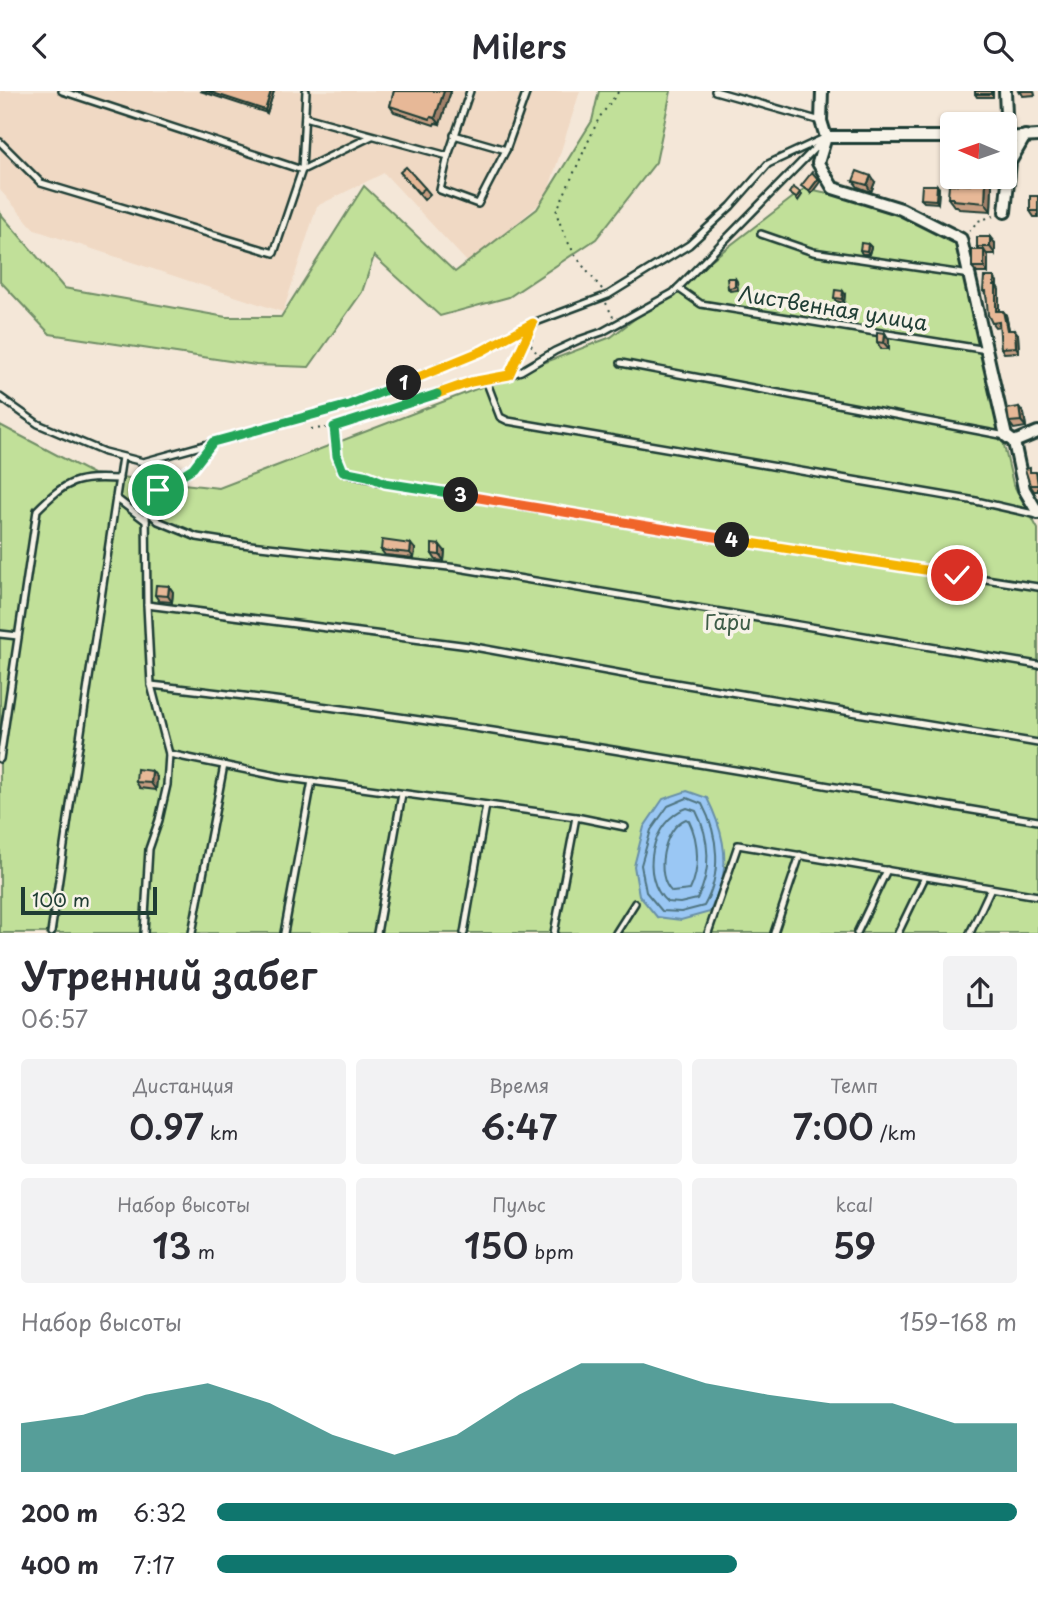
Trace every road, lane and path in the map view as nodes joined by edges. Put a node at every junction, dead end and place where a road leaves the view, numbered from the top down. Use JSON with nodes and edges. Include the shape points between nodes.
{"nodes":[{"id":1,"x":62,"y":91,"type":"edge"},
{"id":2,"x":306,"y":91,"type":"edge"},
{"id":3,"x":470,"y":91,"type":"edge"},
{"id":4,"x":527,"y":91,"type":"edge"},
{"id":5,"x":619,"y":91,"type":"edge"},
{"id":6,"x":715,"y":91,"type":"edge"},
{"id":7,"x":822,"y":91,"type":"edge"},
{"id":8,"x":1005,"y":91,"type":"edge"},
{"id":9,"x":1005,"y":112,"type":"edge"},
{"id":10,"x":305,"y":117,"type":"junction"},
{"id":11,"x":821,"y":121,"type":"junction"},
{"id":12,"x":454,"y":135,"type":"junction"},
{"id":13,"x":372,"y":136,"type":"junction"},
{"id":14,"x":1038,"y":136,"type":"edge"},
{"id":15,"x":826,"y":137,"type":"junction"},
{"id":16,"x":1017,"y":137,"type":"edge"},
{"id":17,"x":1025,"y":137,"type":"junction"},
{"id":18,"x":940,"y":138,"type":"edge"},
{"id":19,"x":0,"y":142,"type":"edge"},
{"id":20,"x":506,"y":150,"type":"junction"},
{"id":21,"x":448,"y":156,"type":"junction"},
{"id":22,"x":302,"y":170,"type":"junction"},
{"id":23,"x":1005,"y":212,"type":"joint"},
{"id":24,"x":761,"y":234,"type":"dead end"},
{"id":25,"x":961,"y":239,"type":"junction"},
{"id":26,"x":970,"y":275,"type":"junction"},
{"id":27,"x":678,"y":288,"type":"junction"},
{"id":28,"x":605,"y":296,"type":"junction"},
{"id":29,"x":533,"y":323,"type":"junction"},
{"id":30,"x":617,"y":324,"type":"junction"},
{"id":31,"x":987,"y":350,"type":"junction"},
{"id":32,"x":548,"y":355,"type":"junction"},
{"id":33,"x":621,"y":363,"type":"dead end"},
{"id":34,"x":509,"y":375,"type":"junction"},
{"id":35,"x":486,"y":383,"type":"dead end"},
{"id":36,"x":0,"y":397,"type":"edge"},
{"id":37,"x":334,"y":427,"type":"junction"},
{"id":38,"x":311,"y":429,"type":"dead end"},
{"id":39,"x":1038,"y":432,"type":"edge"},
{"id":40,"x":1010,"y":439,"type":"junction"},
{"id":41,"x":213,"y":442,"type":"junction"},
{"id":42,"x":122,"y":457,"type":"junction"},
{"id":43,"x":119,"y":479,"type":"junction"},
{"id":44,"x":116,"y":498,"type":"junction"},
{"id":45,"x":146,"y":509,"type":"junction"},
{"id":46,"x":1038,"y":514,"type":"edge"},
{"id":47,"x":146,"y":521,"type":"junction"},
{"id":48,"x":1038,"y":587,"type":"edge"},
{"id":49,"x":147,"y":605,"type":"junction"},
{"id":50,"x":0,"y":634,"type":"edge"},
{"id":51,"x":18,"y":636,"type":"junction"},
{"id":52,"x":1038,"y":664,"type":"edge"},
{"id":53,"x":151,"y":685,"type":"junction"},
{"id":54,"x":1038,"y":743,"type":"edge"},
{"id":55,"x":169,"y":754,"type":"junction"},
{"id":56,"x":0,"y":759,"type":"edge"},
{"id":57,"x":224,"y":765,"type":"junction"},
{"id":58,"x":313,"y":781,"type":"junction"},
{"id":59,"x":402,"y":794,"type":"junction"},
{"id":60,"x":486,"y":805,"type":"junction"},
{"id":61,"x":576,"y":817,"type":"junction"},
{"id":62,"x":1038,"y":821,"type":"edge"},
{"id":63,"x":625,"y":827,"type":"dead end"},
{"id":64,"x":800,"y":855,"type":"junction"},
{"id":65,"x":887,"y":870,"type":"junction"},
{"id":66,"x":925,"y":877,"type":"junction"},
{"id":67,"x":991,"y":888,"type":"junction"},
{"id":68,"x":1038,"y":897,"type":"edge"},
{"id":69,"x":635,"y":903,"type":"dead end"},
{"id":70,"x":51,"y":933,"type":"edge"},
{"id":71,"x":144,"y":933,"type":"edge"},
{"id":72,"x":192,"y":933,"type":"edge"},
{"id":73,"x":284,"y":933,"type":"edge"},
{"id":74,"x":376,"y":933,"type":"edge"},
{"id":75,"x":464,"y":933,"type":"edge"},
{"id":76,"x":554,"y":933,"type":"edge"},
{"id":77,"x":616,"y":933,"type":"edge"},
{"id":78,"x":708,"y":933,"type":"edge"},
{"id":79,"x":774,"y":933,"type":"edge"},
{"id":80,"x":857,"y":933,"type":"edge"},
{"id":81,"x":898,"y":933,"type":"edge"},
{"id":82,"x":970,"y":933,"type":"edge"}],
"edges":[{"from":1,"to":22,"type":"lane"},
{"from":2,"to":10,"type":"lane"},
{"from":3,"to":12,"type":"lane"},
{"from":4,"to":20,"type":"lane"},
{"from":5,"to":28,"type":"path","via":[[599,118],[556,212],[575,257]]},
{"from":6,"to":11,"type":"lane"},
{"from":7,"to":11,"type":"street"},
{"from":8,"to":9,"type":"street"},
{"from":10,"to":13,"type":"lane"},
{"from":10,"to":22,"type":"lane"},
{"from":11,"to":15,"type":"street"},
{"from":12,"to":20,"type":"lane"},
{"from":12,"to":21,"type":"lane"},
{"from":13,"to":21,"type":"lane"},
{"from":13,"to":22,"type":"lane"},
{"from":14,"to":17,"type":"street"},
{"from":15,"to":18,"type":"street"},
{"from":15,"to":25,"type":"street","via":[[818,163],[833,188],[901,209]]},
{"from":15,"to":27,"type":"lane"},
{"from":15,"to":28,"type":"lane","via":[[768,164],[690,245]]},
{"from":16,"to":17,"type":"street"},
{"from":17,"to":23,"type":"street","via":[[1010,162]]},
{"from":19,"to":22,"type":"lane","via":[[41,183],[274,253]]},
{"from":20,"to":21,"type":"lane","via":[[478,204],[440,190]]},
{"from":23,"to":25,"type":"path","via":[[978,221]]},
{"from":24,"to":26,"type":"lane","via":[[813,252]]},
{"from":25,"to":26,"type":"street"},
{"from":26,"to":31,"type":"street"},
{"from":27,"to":30,"type":"lane"},
{"from":27,"to":31,"type":"lane","name":"Лиственная улица","via":[[701,304]]},
{"from":28,"to":29,"type":"lane"},
{"from":28,"to":30,"type":"path"},
{"from":29,"to":32,"type":"path","via":[[531,345],[537,354]]},
{"from":29,"to":34,"type":"path"},
{"from":29,"to":41,"type":"lane","via":[[482,351],[349,405]]},
{"from":30,"to":32,"type":"lane"},
{"from":31,"to":40,"type":"street"},
{"from":32,"to":34,"type":"lane"},
{"from":33,"to":40,"type":"lane"},
{"from":34,"to":37,"type":"lane","via":[[471,382]]},
{"from":35,"to":46,"type":"lane","via":[[500,417],[508,421]]},
{"from":36,"to":42,"type":"lane","via":[[38,424]]},
{"from":37,"to":38,"type":"path"},
{"from":37,"to":48,"type":"lane","via":[[343,471],[385,483]]},
{"from":39,"to":40,"type":"street"},
{"from":40,"to":46,"type":"street","via":[[1024,489]]},
{"from":41,"to":42,"type":"lane","via":[[143,462]]},
{"from":41,"to":45,"type":"lane","via":[[193,468],[158,490]]},
{"from":42,"to":43,"type":"lane"},
{"from":43,"to":44,"type":"lane"},
{"from":43,"to":51,"type":"lane","via":[[91,478],[60,487],[37,510]]},
{"from":44,"to":47,"type":"lane"},
{"from":44,"to":70,"type":"lane"},
{"from":45,"to":47,"type":"lane"},
{"from":45,"to":52,"type":"lane","via":[[158,521],[197,537],[458,568]]},
{"from":47,"to":49,"type":"lane"},
{"from":49,"to":53,"type":"lane"},
{"from":49,"to":54,"type":"lane","via":[[469,646]]},
{"from":50,"to":51,"type":"lane"},
{"from":51,"to":56,"type":"lane"},
{"from":53,"to":55,"type":"lane"},
{"from":53,"to":62,"type":"lane","via":[[262,697],[654,757]]},
{"from":55,"to":57,"type":"lane"},
{"from":55,"to":71,"type":"lane","via":[[167,785],[149,849]]},
{"from":57,"to":58,"type":"lane"},
{"from":57,"to":72,"type":"lane"},
{"from":58,"to":59,"type":"lane"},
{"from":58,"to":73,"type":"lane"},
{"from":59,"to":60,"type":"lane"},
{"from":59,"to":74,"type":"lane"},
{"from":60,"to":61,"type":"lane"},
{"from":60,"to":75,"type":"lane"},
{"from":61,"to":63,"type":"lane"},
{"from":61,"to":76,"type":"lane"},
{"from":64,"to":65,"type":"lane"},
{"from":64,"to":78,"type":"lane","via":[[738,845]]},
{"from":64,"to":79,"type":"lane"},
{"from":65,"to":66,"type":"lane"},
{"from":65,"to":80,"type":"lane"},
{"from":66,"to":67,"type":"lane"},
{"from":66,"to":81,"type":"lane"},
{"from":67,"to":68,"type":"lane"},
{"from":67,"to":82,"type":"lane"},
{"from":69,"to":77,"type":"lane"}]}
